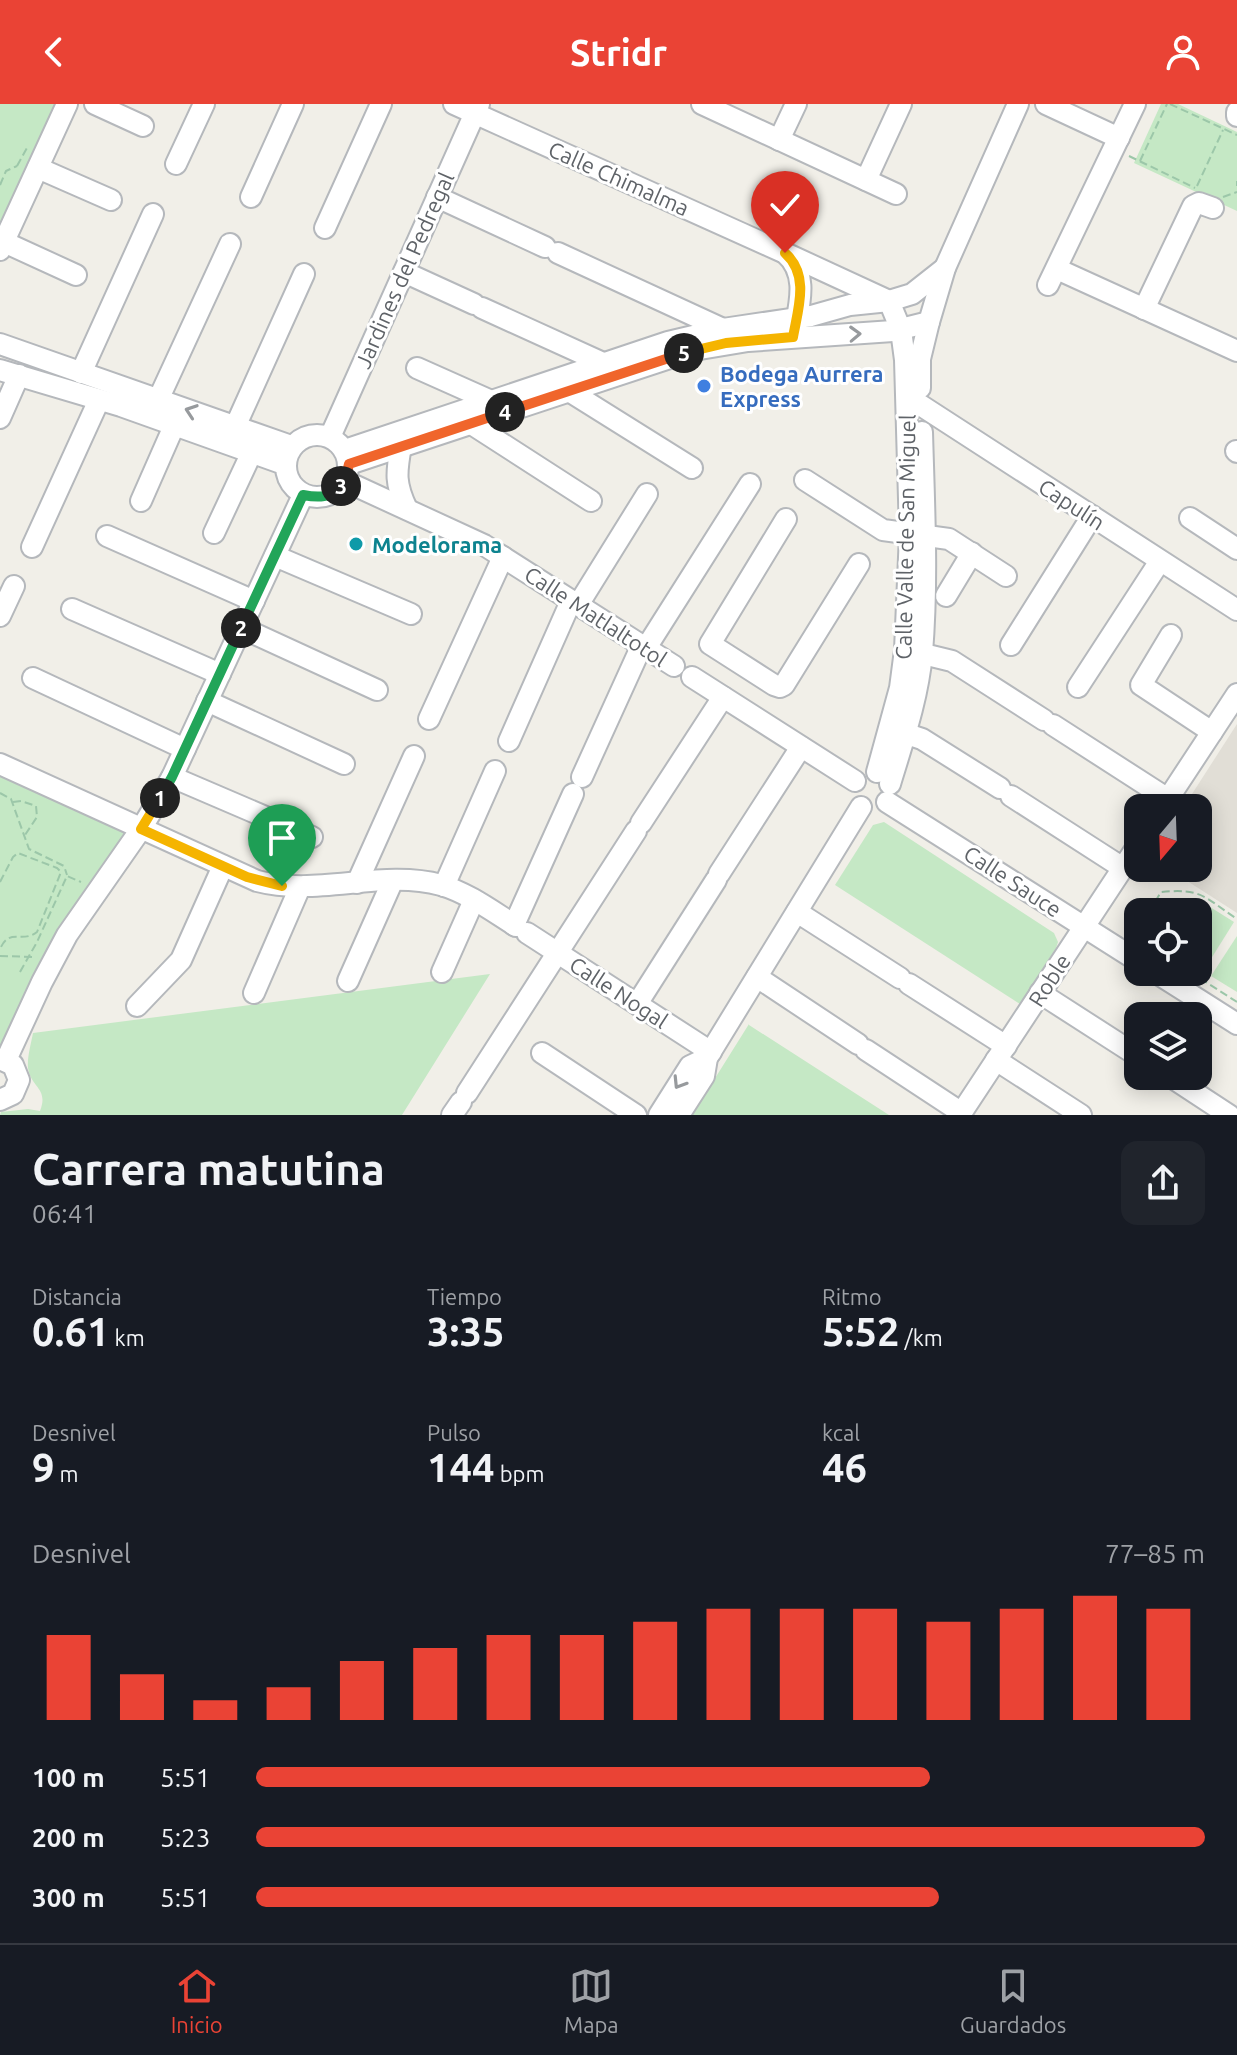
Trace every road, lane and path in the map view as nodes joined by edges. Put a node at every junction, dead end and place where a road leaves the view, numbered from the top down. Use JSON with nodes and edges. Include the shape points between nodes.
{"nodes":[{"id":1,"x":67,"y":104,"type":"edge"},
{"id":2,"x":95,"y":104,"type":"edge"},
{"id":3,"x":204,"y":104,"type":"edge"},
{"id":4,"x":293,"y":104,"type":"edge"},
{"id":5,"x":381,"y":104,"type":"edge"},
{"id":6,"x":454,"y":104,"type":"edge"},
{"id":7,"x":702,"y":104,"type":"edge"},
{"id":8,"x":796,"y":104,"type":"edge"},
{"id":9,"x":901,"y":104,"type":"edge"},
{"id":10,"x":1018,"y":104,"type":"edge"},
{"id":11,"x":1046,"y":104,"type":"edge"},
{"id":12,"x":1135,"y":104,"type":"edge"},
{"id":13,"x":1168,"y":104,"type":"edge"},
{"id":14,"x":476,"y":109,"type":"edge"},
{"id":15,"x":1232,"y":119,"type":"edge"},
{"id":16,"x":143,"y":126,"type":"dead end"},
{"id":17,"x":1237,"y":135,"type":"edge"},
{"id":18,"x":779,"y":140,"type":"junction"},
{"id":19,"x":1116,"y":144,"type":"junction"},
{"id":20,"x":1140,"y":162,"type":"junction"},
{"id":21,"x":176,"y":164,"type":"dead end"},
{"id":22,"x":38,"y":168,"type":"junction"},
{"id":23,"x":866,"y":180,"type":"junction"},
{"id":24,"x":0,"y":185,"type":"edge"},
{"id":25,"x":1237,"y":192,"type":"edge"},
{"id":26,"x":896,"y":194,"type":"dead end"},
{"id":27,"x":251,"y":197,"type":"dead end"},
{"id":28,"x":437,"y":197,"type":"junction"},
{"id":29,"x":111,"y":200,"type":"dead end"},
{"id":30,"x":1216,"y":203,"type":"joint"},
{"id":31,"x":153,"y":214,"type":"dead end"},
{"id":32,"x":325,"y":228,"type":"dead end"},
{"id":33,"x":230,"y":244,"type":"dead end"},
{"id":34,"x":2,"y":246,"type":"edge"},
{"id":35,"x":785,"y":253,"type":"junction"},
{"id":36,"x":945,"y":268,"type":"junction"},
{"id":37,"x":404,"y":272,"type":"junction"},
{"id":38,"x":304,"y":274,"type":"dead end"},
{"id":39,"x":76,"y":275,"type":"dead end"},
{"id":40,"x":889,"y":301,"type":"junction"},
{"id":41,"x":1144,"y":309,"type":"junction"},
{"id":42,"x":828,"y":312,"type":"junction"},
{"id":43,"x":929,"y":322,"type":"junction"},
{"id":44,"x":795,"y":327,"type":"junction"},
{"id":45,"x":723,"y":329,"type":"junction"},
{"id":46,"x":901,"y":330,"type":"junction"},
{"id":47,"x":825,"y":335,"type":"junction"},
{"id":48,"x":1234,"y":343,"type":"edge"},
{"id":49,"x":0,"y":344,"type":"edge"},
{"id":50,"x":913,"y":359,"type":"junction"},
{"id":51,"x":603,"y":363,"type":"junction"},
{"id":52,"x":417,"y":368,"type":"dead end"},
{"id":53,"x":10,"y":372,"type":"edge"},
{"id":54,"x":81,"y":373,"type":"junction"},
{"id":55,"x":569,"y":391,"type":"junction"},
{"id":56,"x":99,"y":400,"type":"junction"},
{"id":57,"x":158,"y":400,"type":"junction"},
{"id":58,"x":491,"y":401,"type":"junction"},
{"id":59,"x":914,"y":401,"type":"junction"},
{"id":60,"x":0,"y":418,"type":"edge"},
{"id":61,"x":470,"y":423,"type":"junction"},
{"id":62,"x":174,"y":426,"type":"junction"},
{"id":63,"x":235,"y":427,"type":"junction"},
{"id":64,"x":401,"y":446,"type":"junction"},
{"id":65,"x":252,"y":452,"type":"junction"},
{"id":66,"x":288,"y":455,"type":"junction"},
{"id":67,"x":342,"y":458,"type":"junction"},
{"id":68,"x":692,"y":468,"type":"dead end"},
{"id":69,"x":805,"y":480,"type":"dead end"},
{"id":70,"x":750,"y":484,"type":"dead end"},
{"id":71,"x":647,"y":494,"type":"dead end"},
{"id":72,"x":303,"y":495,"type":"junction"},
{"id":73,"x":141,"y":501,"type":"dead end"},
{"id":74,"x":591,"y":501,"type":"dead end"},
{"id":75,"x":407,"y":509,"type":"junction"},
{"id":76,"x":1092,"y":516,"type":"junction"},
{"id":77,"x":1190,"y":518,"type":"dead end"},
{"id":78,"x":786,"y":519,"type":"dead end"},
{"id":79,"x":214,"y":533,"type":"dead end"},
{"id":80,"x":917,"y":535,"type":"junction"},
{"id":81,"x":107,"y":536,"type":"dead end"},
{"id":82,"x":32,"y":547,"type":"dead end"},
{"id":83,"x":1237,"y":549,"type":"edge"},
{"id":84,"x":972,"y":553,"type":"junction"},
{"id":85,"x":275,"y":556,"type":"junction"},
{"id":86,"x":503,"y":557,"type":"junction"},
{"id":87,"x":1160,"y":561,"type":"junction"},
{"id":88,"x":859,"y":564,"type":"dead end"},
{"id":89,"x":1006,"y":576,"type":"dead end"},
{"id":90,"x":14,"y":586,"type":"dead end"},
{"id":91,"x":946,"y":596,"type":"dead end"},
{"id":92,"x":254,"y":601,"type":"junction"},
{"id":93,"x":575,"y":603,"type":"junction"},
{"id":94,"x":72,"y":609,"type":"dead end"},
{"id":95,"x":1237,"y":610,"type":"edge"},
{"id":96,"x":411,"y":614,"type":"dead end"},
{"id":97,"x":0,"y":616,"type":"edge"},
{"id":98,"x":242,"y":628,"type":"junction"},
{"id":99,"x":1171,"y":635,"type":"dead end"},
{"id":100,"x":1011,"y":645,"type":"dead end"},
{"id":101,"x":644,"y":647,"type":"junction"},
{"id":102,"x":913,"y":651,"type":"junction"},
{"id":103,"x":737,"y":662,"type":"junction"},
{"id":104,"x":674,"y":666,"type":"dead end"},
{"id":105,"x":220,"y":674,"type":"junction"},
{"id":106,"x":692,"y":677,"type":"dead end"},
{"id":107,"x":33,"y":678,"type":"dead end"},
{"id":108,"x":1078,"y":687,"type":"dead end"},
{"id":109,"x":377,"y":690,"type":"dead end"},
{"id":110,"x":1237,"y":694,"type":"edge"},
{"id":111,"x":720,"y":696,"type":"junction"},
{"id":112,"x":207,"y":701,"type":"junction"},
{"id":113,"x":429,"y":719,"type":"dead end"},
{"id":114,"x":898,"y":730,"type":"junction"},
{"id":115,"x":1212,"y":732,"type":"junction"},
{"id":116,"x":509,"y":741,"type":"dead end"},
{"id":117,"x":801,"y":747,"type":"junction"},
{"id":118,"x":185,"y":749,"type":"junction"},
{"id":119,"x":414,"y":756,"type":"dead end"},
{"id":120,"x":0,"y":764,"type":"edge"},
{"id":121,"x":344,"y":764,"type":"dead end"},
{"id":122,"x":495,"y":771,"type":"dead end"},
{"id":123,"x":172,"y":777,"type":"junction"},
{"id":124,"x":855,"y":781,"type":"junction"},
{"id":125,"x":885,"y":786,"type":"junction"},
{"id":126,"x":0,"y":793,"type":"edge"},
{"id":127,"x":1151,"y":794,"type":"edge"},
{"id":128,"x":1172,"y":794,"type":"edge"},
{"id":129,"x":12,"y":802,"type":"junction"},
{"id":130,"x":861,"y":807,"type":"junction"},
{"id":131,"x":141,"y":829,"type":"junction"},
{"id":132,"x":25,"y":836,"type":"junction"},
{"id":133,"x":312,"y":837,"type":"dead end"},
{"id":134,"x":223,"y":866,"type":"junction"},
{"id":135,"x":1123,"y":868,"type":"joint"},
{"id":136,"x":67,"y":876,"type":"junction"},
{"id":137,"x":393,"y":880,"type":"junction"},
{"id":138,"x":0,"y":882,"type":"edge"},
{"id":139,"x":357,"y":883,"type":"junction"},
{"id":140,"x":444,"y":886,"type":"junction"},
{"id":141,"x":300,"y":887,"type":"junction"},
{"id":142,"x":98,"y":889,"type":"junction"},
{"id":143,"x":1157,"y":898,"type":"edge"},
{"id":144,"x":1206,"y":898,"type":"edge"},
{"id":145,"x":474,"y":900,"type":"junction"},
{"id":146,"x":1212,"y":902,"type":"edge"},
{"id":147,"x":797,"y":912,"type":"junction"},
{"id":148,"x":1237,"y":919,"type":"edge"},
{"id":149,"x":1084,"y":927,"type":"junction"},
{"id":150,"x":519,"y":928,"type":"junction"},
{"id":151,"x":0,"y":949,"type":"edge"},
{"id":152,"x":557,"y":952,"type":"junction"},
{"id":153,"x":1124,"y":952,"type":"edge"},
{"id":154,"x":0,"y":956,"type":"edge"},
{"id":155,"x":27,"y":956,"type":"junction"},
{"id":156,"x":52,"y":962,"type":"junction"},
{"id":157,"x":20,"y":972,"type":"dead end"},
{"id":158,"x":442,"y":972,"type":"dead end"},
{"id":159,"x":757,"y":977,"type":"junction"},
{"id":160,"x":348,"y":981,"type":"dead end"},
{"id":161,"x":1177,"y":986,"type":"edge"},
{"id":162,"x":1212,"y":986,"type":"edge"},
{"id":163,"x":254,"y":993,"type":"dead end"},
{"id":164,"x":1040,"y":993,"type":"junction"},
{"id":165,"x":1237,"y":1002,"type":"edge"},
{"id":166,"x":637,"y":1004,"type":"junction"},
{"id":167,"x":137,"y":1006,"type":"dead end"},
{"id":168,"x":1237,"y":1024,"type":"edge"},
{"id":169,"x":1124,"y":1047,"type":"edge"},
{"id":170,"x":542,"y":1053,"type":"dead end"},
{"id":171,"x":1001,"y":1053,"type":"junction"},
{"id":172,"x":709,"y":1055,"type":"junction"},
{"id":173,"x":3,"y":1060,"type":"edge"},
{"id":174,"x":1191,"y":1090,"type":"edge"},
{"id":175,"x":0,"y":1100,"type":"edge"},
{"id":176,"x":460,"y":1103,"type":"edge"},
{"id":177,"x":961,"y":1114,"type":"edge"},
{"id":178,"x":636,"y":1115,"type":"edge"},
{"id":179,"x":659,"y":1115,"type":"edge"},
{"id":180,"x":679,"y":1115,"type":"edge"},
{"id":181,"x":1081,"y":1115,"type":"edge"},
{"id":182,"x":1229,"y":1115,"type":"edge"}],
"edges":[{"from":1,"to":22,"type":"street"},
{"from":2,"to":16,"type":"street"},
{"from":3,"to":21,"type":"street"},
{"from":4,"to":27,"type":"street"},
{"from":5,"to":32,"type":"street"},
{"from":6,"to":14,"type":"street","name":"Calle Chimalma"},
{"from":7,"to":18,"type":"street"},
{"from":8,"to":18,"type":"street"},
{"from":9,"to":23,"type":"street"},
{"from":10,"to":36,"type":"street","name":"Calle Valle de San Miguel"},
{"from":11,"to":19,"type":"street"},
{"from":12,"to":19,"type":"street"},
{"from":13,"to":15,"type":"path"},
{"from":13,"to":20,"type":"path"},
{"from":14,"to":28,"type":"street","name":"Jardines del Pedregal"},
{"from":14,"to":35,"type":"street","name":"Calle Chimalma"},
{"from":15,"to":17,"type":"path"},
{"from":15,"to":20,"type":"path","via":[[1196,188]]},
{"from":18,"to":23,"type":"street"},
{"from":19,"to":20,"type":"path"},
{"from":19,"to":41,"type":"street","via":[[1053,277]]},
{"from":22,"to":24,"type":"path","via":[[17,166],[6,171]]},
{"from":22,"to":29,"type":"street"},
{"from":22,"to":34,"type":"street"},
{"from":23,"to":26,"type":"street"},
{"from":25,"to":30,"type":"path"},
{"from":28,"to":37,"type":"street","name":"Jardines del Pedregal"},
{"from":28,"to":45,"type":"street"},
{"from":30,"to":41,"type":"street","via":[[1193,206]]},
{"from":31,"to":54,"type":"street"},
{"from":33,"to":57,"type":"street"},
{"from":34,"to":39,"type":"street"},
{"from":35,"to":40,"type":"street","name":"Calle Chimalma"},
{"from":35,"to":44,"type":"street","via":[[800,281]]},
{"from":36,"to":40,"type":"street","via":[[912,294]]},
{"from":36,"to":43,"type":"street","name":"Calle Valle de San Miguel"},
{"from":37,"to":51,"type":"street"},
{"from":37,"to":67,"type":"street","name":"Jardines del Pedregal"},
{"from":38,"to":63,"type":"street"},
{"from":40,"to":42,"type":"street"},
{"from":40,"to":46,"type":"street","name":"Calle Valle de San Miguel"},
{"from":41,"to":48,"type":"street"},
{"from":42,"to":44,"type":"street"},
{"from":42,"to":47,"type":"street"},
{"from":43,"to":46,"type":"street"},
{"from":43,"to":50,"type":"street","name":"Calle Valle de San Miguel"},
{"from":44,"to":45,"type":"street"},
{"from":44,"to":47,"type":"street"},
{"from":44,"to":55,"type":"street","via":[[694,350]]},
{"from":45,"to":51,"type":"street"},
{"from":47,"to":46,"type":"street","one_way":true},
{"from":46,"to":50,"type":"street","name":"Calle Valle de San Miguel"},
{"from":49,"to":54,"type":"street"},
{"from":50,"to":59,"type":"street","name":"Calle Valle de San Miguel"},
{"from":51,"to":58,"type":"street"},
{"from":52,"to":58,"type":"street"},
{"from":53,"to":56,"type":"street"},
{"from":53,"to":60,"type":"street"},
{"from":54,"to":57,"type":"street"},
{"from":55,"to":61,"type":"street"},
{"from":55,"to":68,"type":"street"},
{"from":56,"to":62,"type":"street"},
{"from":56,"to":82,"type":"street"},
{"from":63,"to":57,"type":"street","one_way":true},
{"from":58,"to":67,"type":"street"},
{"from":59,"to":76,"type":"street","name":"Capulín"},
{"from":59,"to":80,"type":"street","name":"Calle Valle de San Miguel"},
{"from":61,"to":64,"type":"street"},
{"from":61,"to":74,"type":"street"},
{"from":62,"to":65,"type":"street"},
{"from":62,"to":73,"type":"street"},
{"from":63,"to":66,"type":"street"},
{"from":64,"to":67,"type":"street"},
{"from":64,"to":75,"type":"street","via":[[396,471]]},
{"from":65,"to":66,"type":"street"},
{"from":65,"to":79,"type":"street"},
{"from":66,"to":67,"type":"street","via":[[302,437],[316,434]]},
{"from":66,"to":72,"type":"street","via":[[289,482]]},
{"from":67,"to":72,"type":"street","via":[[334,493],[319,498]]},
{"from":67,"to":75,"type":"street","name":"Calle Matlaltotol"},
{"from":69,"to":80,"type":"street","via":[[883,530]]},
{"from":70,"to":101,"type":"street"},
{"from":71,"to":93,"type":"street"},
{"from":72,"to":85,"type":"street"},
{"from":75,"to":86,"type":"street","name":"Calle Matlaltotol"},
{"from":76,"to":87,"type":"street","name":"Capulín"},
{"from":76,"to":100,"type":"street"},
{"from":77,"to":83,"type":"street"},
{"from":78,"to":103,"type":"street","via":[[711,639],[711,646]]},
{"from":80,"to":84,"type":"street","via":[[949,539]]},
{"from":80,"to":102,"type":"street","name":"Calle Valle de San Miguel"},
{"from":81,"to":92,"type":"street"},
{"from":84,"to":89,"type":"street"},
{"from":84,"to":91,"type":"street"},
{"from":85,"to":92,"type":"street"},
{"from":85,"to":96,"type":"street"},
{"from":86,"to":93,"type":"street","name":"Calle Matlaltotol"},
{"from":86,"to":113,"type":"street"},
{"from":87,"to":95,"type":"street","name":"Capulín"},
{"from":87,"to":108,"type":"street"},
{"from":88,"to":103,"type":"street","via":[[782,687]]},
{"from":90,"to":97,"type":"street"},
{"from":92,"to":98,"type":"street"},
{"from":93,"to":101,"type":"street","name":"Calle Matlaltotol"},
{"from":93,"to":116,"type":"street"},
{"from":94,"to":105,"type":"street"},
{"from":98,"to":105,"type":"street"},
{"from":98,"to":109,"type":"street"},
{"from":99,"to":115,"type":"street","via":[[1142,687]]},
{"from":101,"to":104,"type":"street","name":"Calle Matlaltotol"},
{"from":101,"to":150,"type":"street"},
{"from":102,"to":114,"type":"street","name":"Calle Valle de San Miguel","via":[[900,688]]},
{"from":102,"to":127,"type":"street","via":[[952,661]]},
{"from":103,"to":111,"type":"street"},
{"from":105,"to":112,"type":"street"},
{"from":106,"to":111,"type":"street"},
{"from":107,"to":118,"type":"street"},
{"from":110,"to":115,"type":"street"},
{"from":111,"to":117,"type":"street"},
{"from":111,"to":152,"type":"street"},
{"from":112,"to":118,"type":"street"},
{"from":112,"to":121,"type":"street"},
{"from":114,"to":125,"type":"street","name":"Calle Valle de San Miguel"},
{"from":114,"to":135,"type":"street","via":[[935,746]]},
{"from":115,"to":128,"type":"street"},
{"from":117,"to":124,"type":"street"},
{"from":117,"to":166,"type":"street"},
{"from":118,"to":123,"type":"street"},
{"from":119,"to":139,"type":"street"},
{"from":120,"to":131,"type":"street","name":"Calle Nogal"},
{"from":122,"to":140,"type":"street"},
{"from":123,"to":131,"type":"street"},
{"from":123,"to":133,"type":"street"},
{"from":124,"to":125,"type":"street","via":[[868,772]]},
{"from":124,"to":130,"type":"street","via":[[854,798]]},
{"from":125,"to":130,"type":"street","via":[[873,810]]},
{"from":125,"to":149,"type":"street","name":"Calle Sauce"},
{"from":126,"to":129,"type":"path"},
{"from":129,"to":132,"type":"path"},
{"from":129,"to":132,"type":"path","via":[[36,806],[37,817]]},
{"from":130,"to":147,"type":"street"},
{"from":131,"to":134,"type":"street","name":"Calle Nogal"},
{"from":131,"to":142,"type":"street"},
{"from":132,"to":136,"type":"path","via":[[32,852],[64,866]]},
{"from":134,"to":141,"type":"street","name":"Calle Nogal","via":[[257,881]]},
{"from":134,"to":167,"type":"street","via":[[181,960]]},
{"from":135,"to":149,"type":"street","name":"Roble"},
{"from":136,"to":142,"type":"path"},
{"from":136,"to":155,"type":"path"},
{"from":137,"to":139,"type":"street","name":"Calle Nogal"},
{"from":137,"to":140,"type":"street","name":"Calle Nogal"},
{"from":137,"to":160,"type":"street"},
{"from":138,"to":151,"type":"path","via":[[18,853],[61,872],[37,932],[9,937]]},
{"from":139,"to":141,"type":"street","name":"Calle Nogal"},
{"from":140,"to":145,"type":"street","name":"Calle Nogal"},
{"from":141,"to":163,"type":"street"},
{"from":142,"to":156,"type":"street"},
{"from":143,"to":144,"type":"path","via":[[1161,892],[1186,890]]},
{"from":145,"to":150,"type":"street","name":"Calle Nogal"},
{"from":145,"to":158,"type":"street"},
{"from":146,"to":148,"type":"path"},
{"from":147,"to":159,"type":"street"},
{"from":147,"to":171,"type":"street","via":[[905,981]]},
{"from":149,"to":153,"type":"street","name":"Calle Sauce"},
{"from":149,"to":164,"type":"street","name":"Roble"},
{"from":150,"to":152,"type":"street","name":"Calle Nogal"},
{"from":152,"to":166,"type":"street","name":"Calle Nogal"},
{"from":152,"to":176,"type":"street"},
{"from":154,"to":155,"type":"path"},
{"from":155,"to":156,"type":"path"},
{"from":155,"to":157,"type":"path"},
{"from":156,"to":173,"type":"street"},
{"from":159,"to":172,"type":"street"},
{"from":159,"to":177,"type":"street"},
{"from":161,"to":168,"type":"street"},
{"from":162,"to":165,"type":"path"},
{"from":164,"to":169,"type":"street"},
{"from":164,"to":171,"type":"street","name":"Roble"},
{"from":166,"to":172,"type":"street","name":"Calle Nogal"},
{"from":170,"to":178,"type":"street"},
{"from":171,"to":177,"type":"street","name":"Roble"},
{"from":171,"to":181,"type":"street"},
{"from":172,"to":179,"type":"street","one_way":true,"via":[[690,1066]]},
{"from":172,"to":180,"type":"street","via":[[704,1076]]},
{"from":173,"to":175,"type":"street","via":[[13,1065],[19,1080],[13,1094]]},
{"from":174,"to":182,"type":"street"}]}
